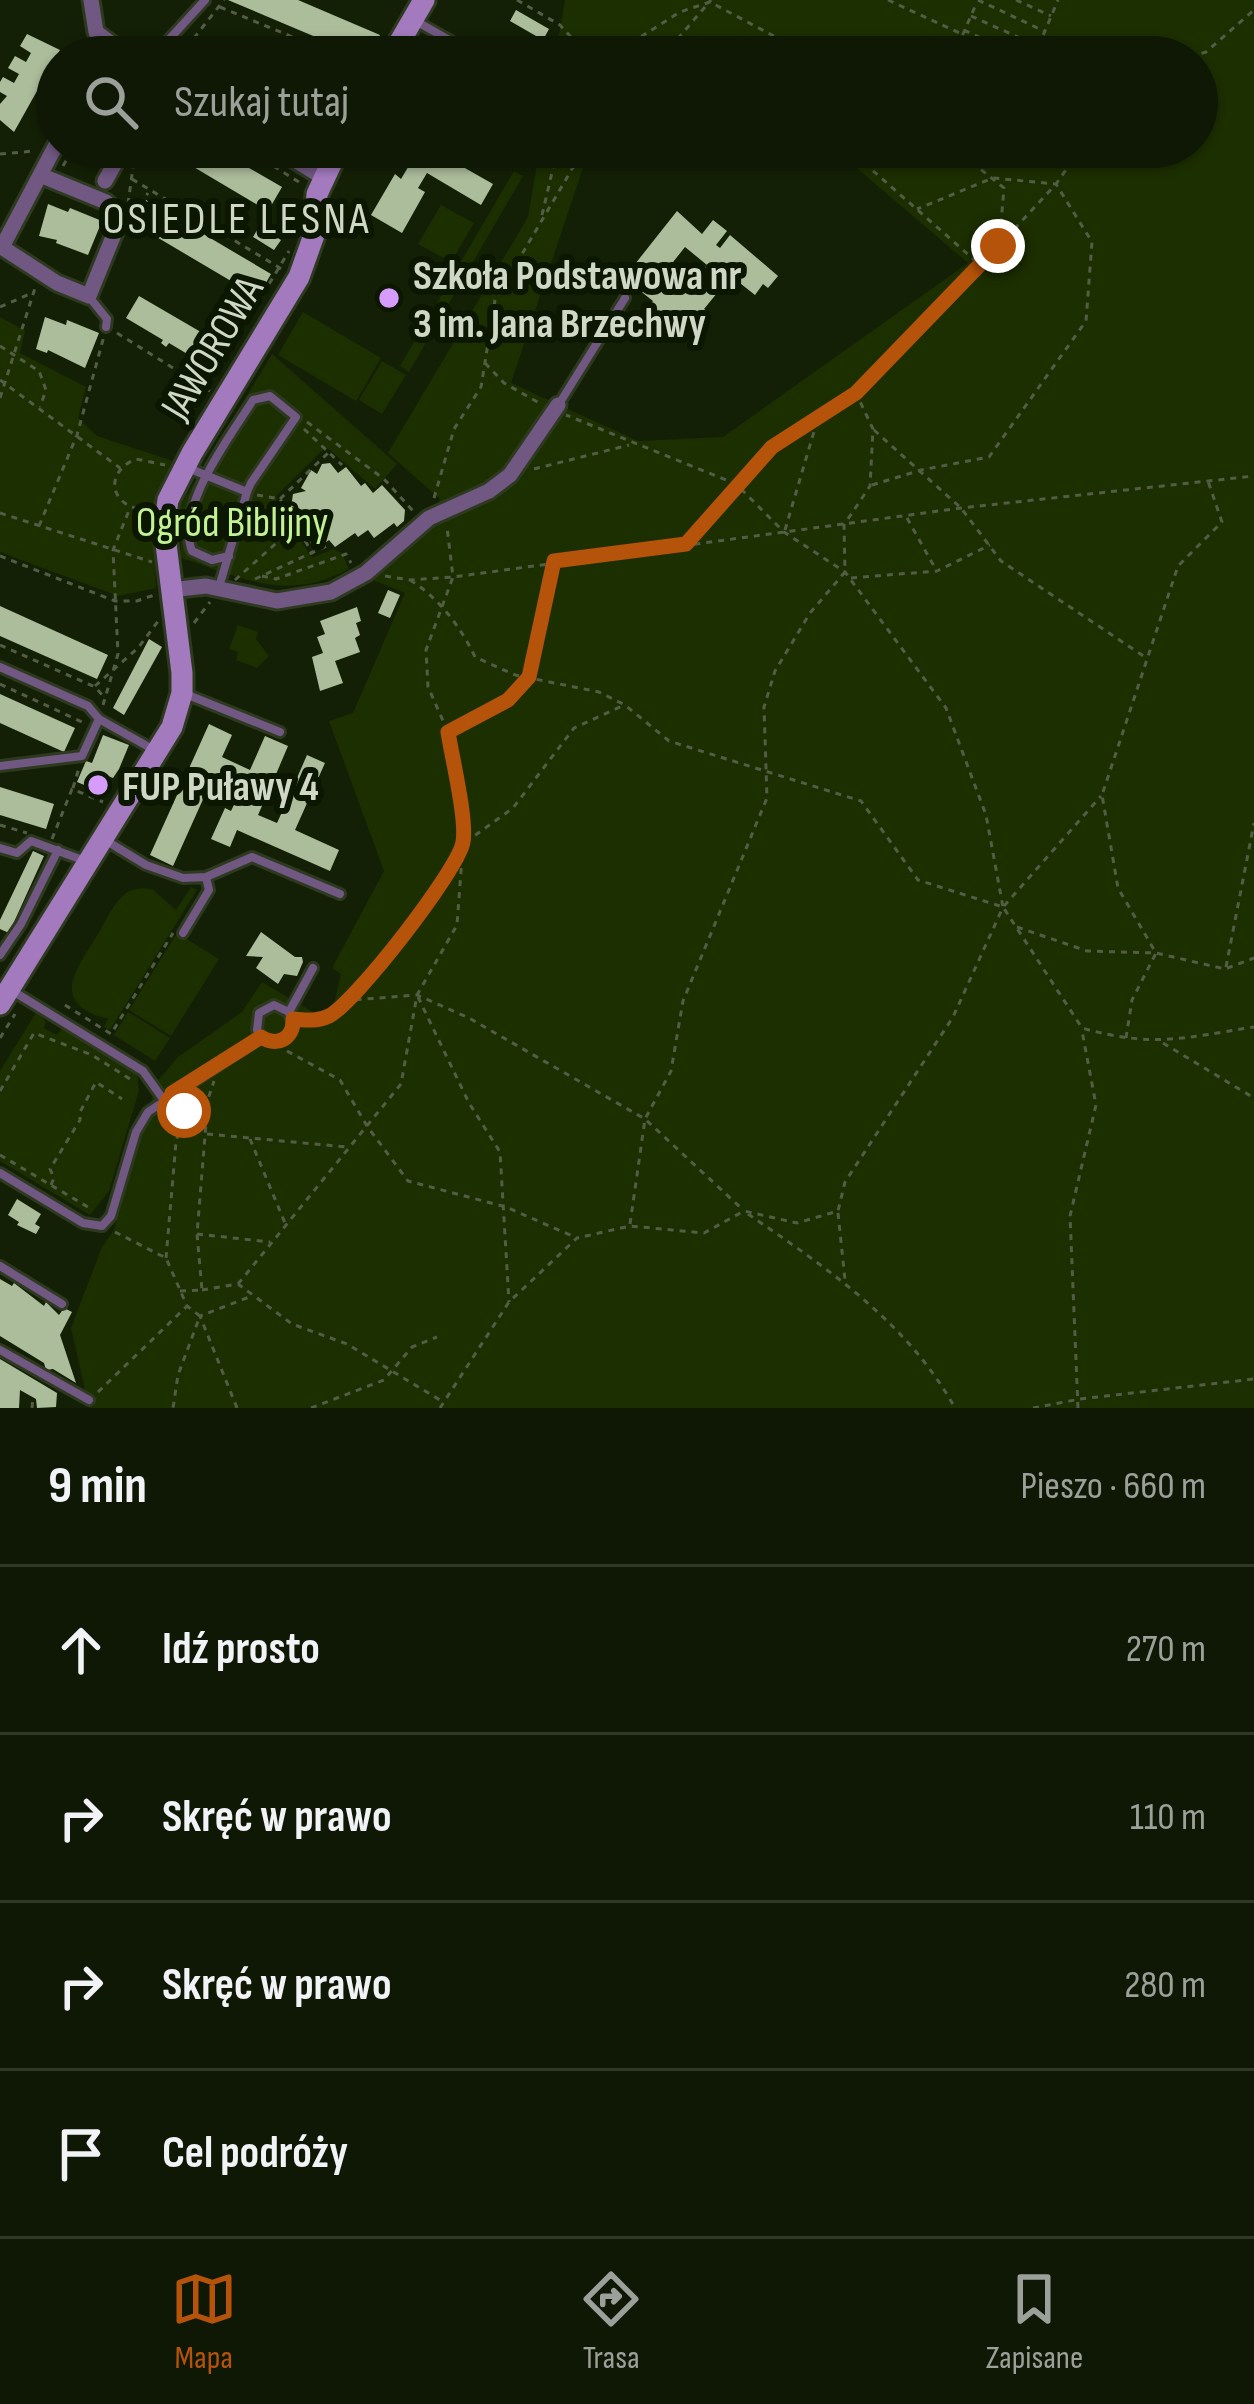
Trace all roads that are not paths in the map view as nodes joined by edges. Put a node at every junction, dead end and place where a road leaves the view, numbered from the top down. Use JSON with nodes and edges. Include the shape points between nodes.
{"nodes":[{"id":1,"x":91,"y":0,"type":"edge"},
{"id":2,"x":205,"y":0,"type":"edge"},
{"id":3,"x":418,"y":10,"type":"edge"},
{"id":4,"x":98,"y":36,"type":"edge"},
{"id":5,"x":172,"y":36,"type":"edge"},
{"id":6,"x":452,"y":36,"type":"edge"},
{"id":7,"x":49,"y":168,"type":"edge"},
{"id":8,"x":112,"y":168,"type":"edge"},
{"id":9,"x":308,"y":168,"type":"edge"},
{"id":10,"x":327,"y":168,"type":"edge"},
{"id":11,"x":322,"y":177,"type":"junction"},
{"id":12,"x":48,"y":178,"type":"junction"},
{"id":13,"x":105,"y":181,"type":"dead end"},
{"id":14,"x":1,"y":247,"type":"edge"},
{"id":15,"x":89,"y":296,"type":"junction"},
{"id":16,"x":625,"y":298,"type":"dead end"},
{"id":17,"x":106,"y":327,"type":"road end"},
{"id":18,"x":557,"y":408,"type":"joint"},
{"id":19,"x":178,"y":467,"type":"junction"},
{"id":20,"x":207,"y":478,"type":"junction"},
{"id":21,"x":251,"y":494,"type":"junction"},
{"id":22,"x":229,"y":556,"type":"junction"},
{"id":23,"x":224,"y":583,"type":"junction"},
{"id":24,"x":170,"y":590,"type":"junction"},
{"id":25,"x":0,"y":667,"type":"edge"},
{"id":26,"x":182,"y":693,"type":"junction"},
{"id":27,"x":99,"y":719,"type":"junction"},
{"id":28,"x":280,"y":733,"type":"dead end"},
{"id":29,"x":157,"y":752,"type":"junction"},
{"id":30,"x":0,"y":766,"type":"edge"},
{"id":31,"x":104,"y":839,"type":"junction"},
{"id":32,"x":0,"y":848,"type":"edge"},
{"id":33,"x":58,"y":850,"type":"junction"},
{"id":34,"x":89,"y":862,"type":"junction"},
{"id":35,"x":206,"y":877,"type":"junction"},
{"id":36,"x":340,"y":894,"type":"dead end"},
{"id":37,"x":183,"y":933,"type":"road end"},
{"id":38,"x":0,"y":956,"type":"edge"},
{"id":39,"x":313,"y":968,"type":"dead end"},
{"id":40,"x":10,"y":988,"type":"edge"},
{"id":41,"x":291,"y":1016,"type":"junction"},
{"id":42,"x":261,"y":1037,"type":"junction"},
{"id":43,"x":167,"y":1096,"type":"junction"},
{"id":44,"x":0,"y":1173,"type":"edge"},
{"id":45,"x":0,"y":1265,"type":"edge"},
{"id":46,"x":62,"y":1304,"type":"dead end"},
{"id":47,"x":0,"y":1350,"type":"edge"},
{"id":48,"x":89,"y":1400,"type":"road end"}],
"edges":[{"from":1,"to":4,"type":"street"},
{"from":2,"to":5,"type":"lane"},
{"from":3,"to":6,"type":"lane"},
{"from":7,"to":12,"type":"street"},
{"from":8,"to":13,"type":"street"},
{"from":9,"to":11,"type":"street"},
{"from":10,"to":11,"type":"street","name":"JAWOROWA"},
{"from":11,"to":19,"type":"street","name":"JAWOROWA","via":[[299,277]]},
{"from":12,"to":14,"type":"street"},
{"from":12,"to":15,"type":"street","via":[[117,213]]},
{"from":14,"to":15,"type":"street"},
{"from":15,"to":17,"type":"lane"},
{"from":16,"to":18,"type":"lane"},
{"from":18,"to":23,"type":"street","via":[[510,476],[434,512],[366,573],[331,592],[263,599]]},
{"from":19,"to":20,"type":"lane"},
{"from":19,"to":24,"type":"street","name":"JAWOROWA","via":[[165,512]]},
{"from":20,"to":21,"type":"lane"},
{"from":20,"to":21,"type":"lane","via":[[253,400],[270,396],[296,417]]},
{"from":20,"to":22,"type":"lane","via":[[188,518],[188,542],[200,556]]},
{"from":21,"to":22,"type":"lane"},
{"from":22,"to":23,"type":"lane"},
{"from":23,"to":24,"type":"street"},
{"from":24,"to":26,"type":"street","name":"JAWOROWA"},
{"from":25,"to":27,"type":"lane","via":[[88,706]]},
{"from":26,"to":28,"type":"lane"},
{"from":26,"to":29,"type":"street"},
{"from":27,"to":29,"type":"lane"},
{"from":27,"to":30,"type":"lane","via":[[82,757]]},
{"from":29,"to":31,"type":"street"},
{"from":31,"to":34,"type":"street"},
{"from":31,"to":35,"type":"lane","via":[[162,873]]},
{"from":32,"to":33,"type":"lane","via":[[17,853],[31,841]]},
{"from":33,"to":34,"type":"lane"},
{"from":33,"to":38,"type":"lane"},
{"from":34,"to":40,"type":"street"},
{"from":35,"to":36,"type":"lane","via":[[252,857]]},
{"from":35,"to":37,"type":"lane","via":[[209,890]]},
{"from":38,"to":40,"type":"lane"},
{"from":39,"to":41,"type":"lane"},
{"from":40,"to":43,"type":"lane","via":[[143,1071]]},
{"from":41,"to":42,"type":"lane","via":[[290,1035],[276,1042]]},
{"from":41,"to":42,"type":"lane","via":[[266,1007],[256,1021]]},
{"from":42,"to":43,"type":"lane"},
{"from":43,"to":44,"type":"lane","via":[[136,1132],[102,1226]]},
{"from":45,"to":46,"type":"lane"},
{"from":47,"to":48,"type":"lane"}]}
